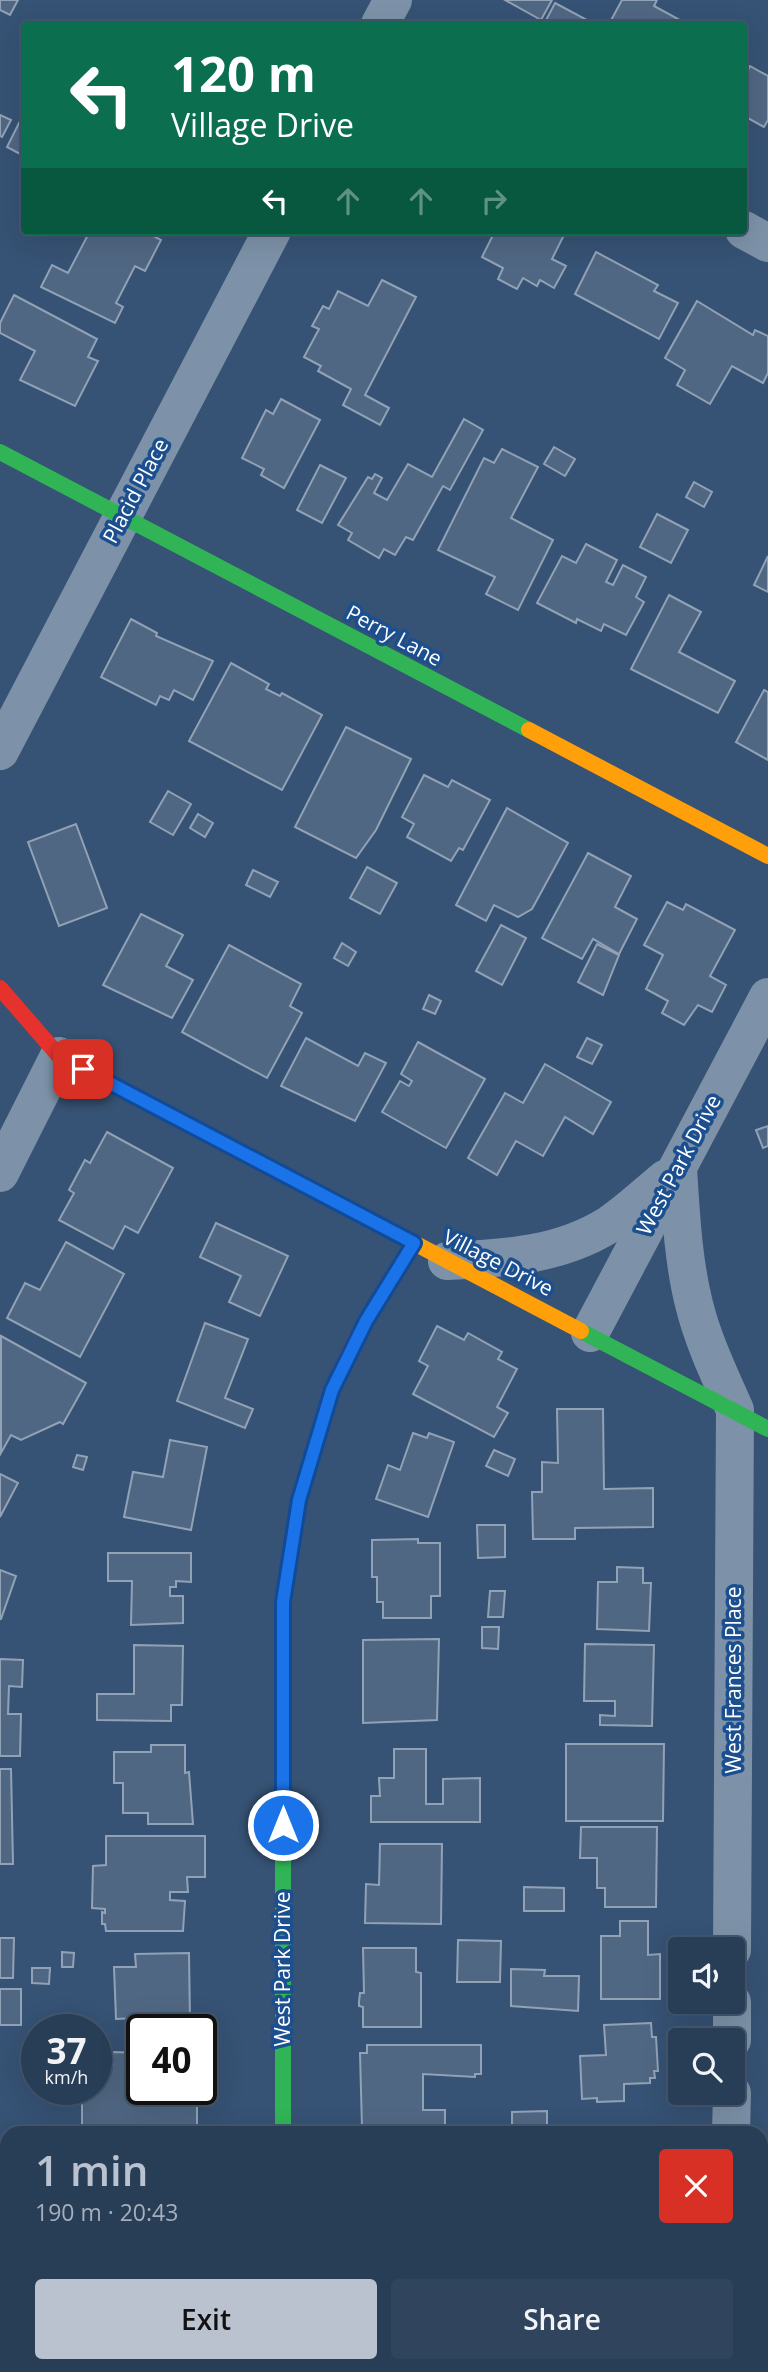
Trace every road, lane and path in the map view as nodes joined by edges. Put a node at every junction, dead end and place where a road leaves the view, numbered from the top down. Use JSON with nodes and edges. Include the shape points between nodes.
{"nodes":[{"id":1,"x":393,"y":0,"type":"edge"},
{"id":2,"x":382,"y":21,"type":"edge"},
{"id":3,"x":747,"y":232,"type":"edge"},
{"id":4,"x":270,"y":235,"type":"edge"},
{"id":5,"x":768,"y":243,"type":"edge"},
{"id":6,"x":0,"y":452,"type":"edge"},
{"id":7,"x":122,"y":517,"type":"junction"},
{"id":8,"x":0,"y":751,"type":"edge"},
{"id":9,"x":768,"y":856,"type":"edge"},
{"id":10,"x":0,"y":988,"type":"edge"},
{"id":11,"x":768,"y":997,"type":"edge"},
{"id":12,"x":59,"y":1056,"type":"junction"},
{"id":13,"x":678,"y":1169,"type":"junction"},
{"id":14,"x":0,"y":1172,"type":"edge"},
{"id":15,"x":414,"y":1243,"type":"junction"},
{"id":16,"x":447,"y":1261,"type":"junction"},
{"id":17,"x":590,"y":1333,"type":"junction"},
{"id":18,"x":735,"y":1410,"type":"junction"},
{"id":19,"x":768,"y":1429,"type":"edge"},
{"id":20,"x":732,"y":1937,"type":"edge"},
{"id":21,"x":732,"y":2105,"type":"edge"},
{"id":22,"x":283,"y":2126,"type":"edge"},
{"id":23,"x":732,"y":2126,"type":"edge"}],
"edges":[{"from":1,"to":2,"type":"street"},
{"from":3,"to":5,"type":"street"},
{"from":4,"to":7,"type":"street","name":"Placid Place"},
{"from":6,"to":7,"type":"street","name":"Perry Lane"},
{"from":7,"to":8,"type":"street","name":"Placid Place"},
{"from":7,"to":9,"type":"street","name":"Perry Lane"},
{"from":10,"to":12,"type":"street"},
{"from":11,"to":13,"type":"street","name":"West Park Drive"},
{"from":12,"to":14,"type":"street"},
{"from":12,"to":15,"type":"street","name":"Village Drive"},
{"from":13,"to":16,"type":"street","via":[[610,1224],[568,1246],[520,1257]]},
{"from":13,"to":17,"type":"street","name":"West Park Drive"},
{"from":13,"to":18,"type":"street","via":[[694,1304]]},
{"from":15,"to":16,"type":"street","name":"Village Drive"},
{"from":15,"to":22,"type":"street","name":"West Park Drive","via":[[366,1321],[332,1390],[299,1500],[283,1602]]},
{"from":16,"to":17,"type":"street","name":"Village Drive"},
{"from":17,"to":18,"type":"street","name":"Village Drive"},
{"from":18,"to":19,"type":"street","name":"Village Drive"},
{"from":18,"to":20,"type":"street","name":"West Frances Place"},
{"from":21,"to":23,"type":"street"}]}
